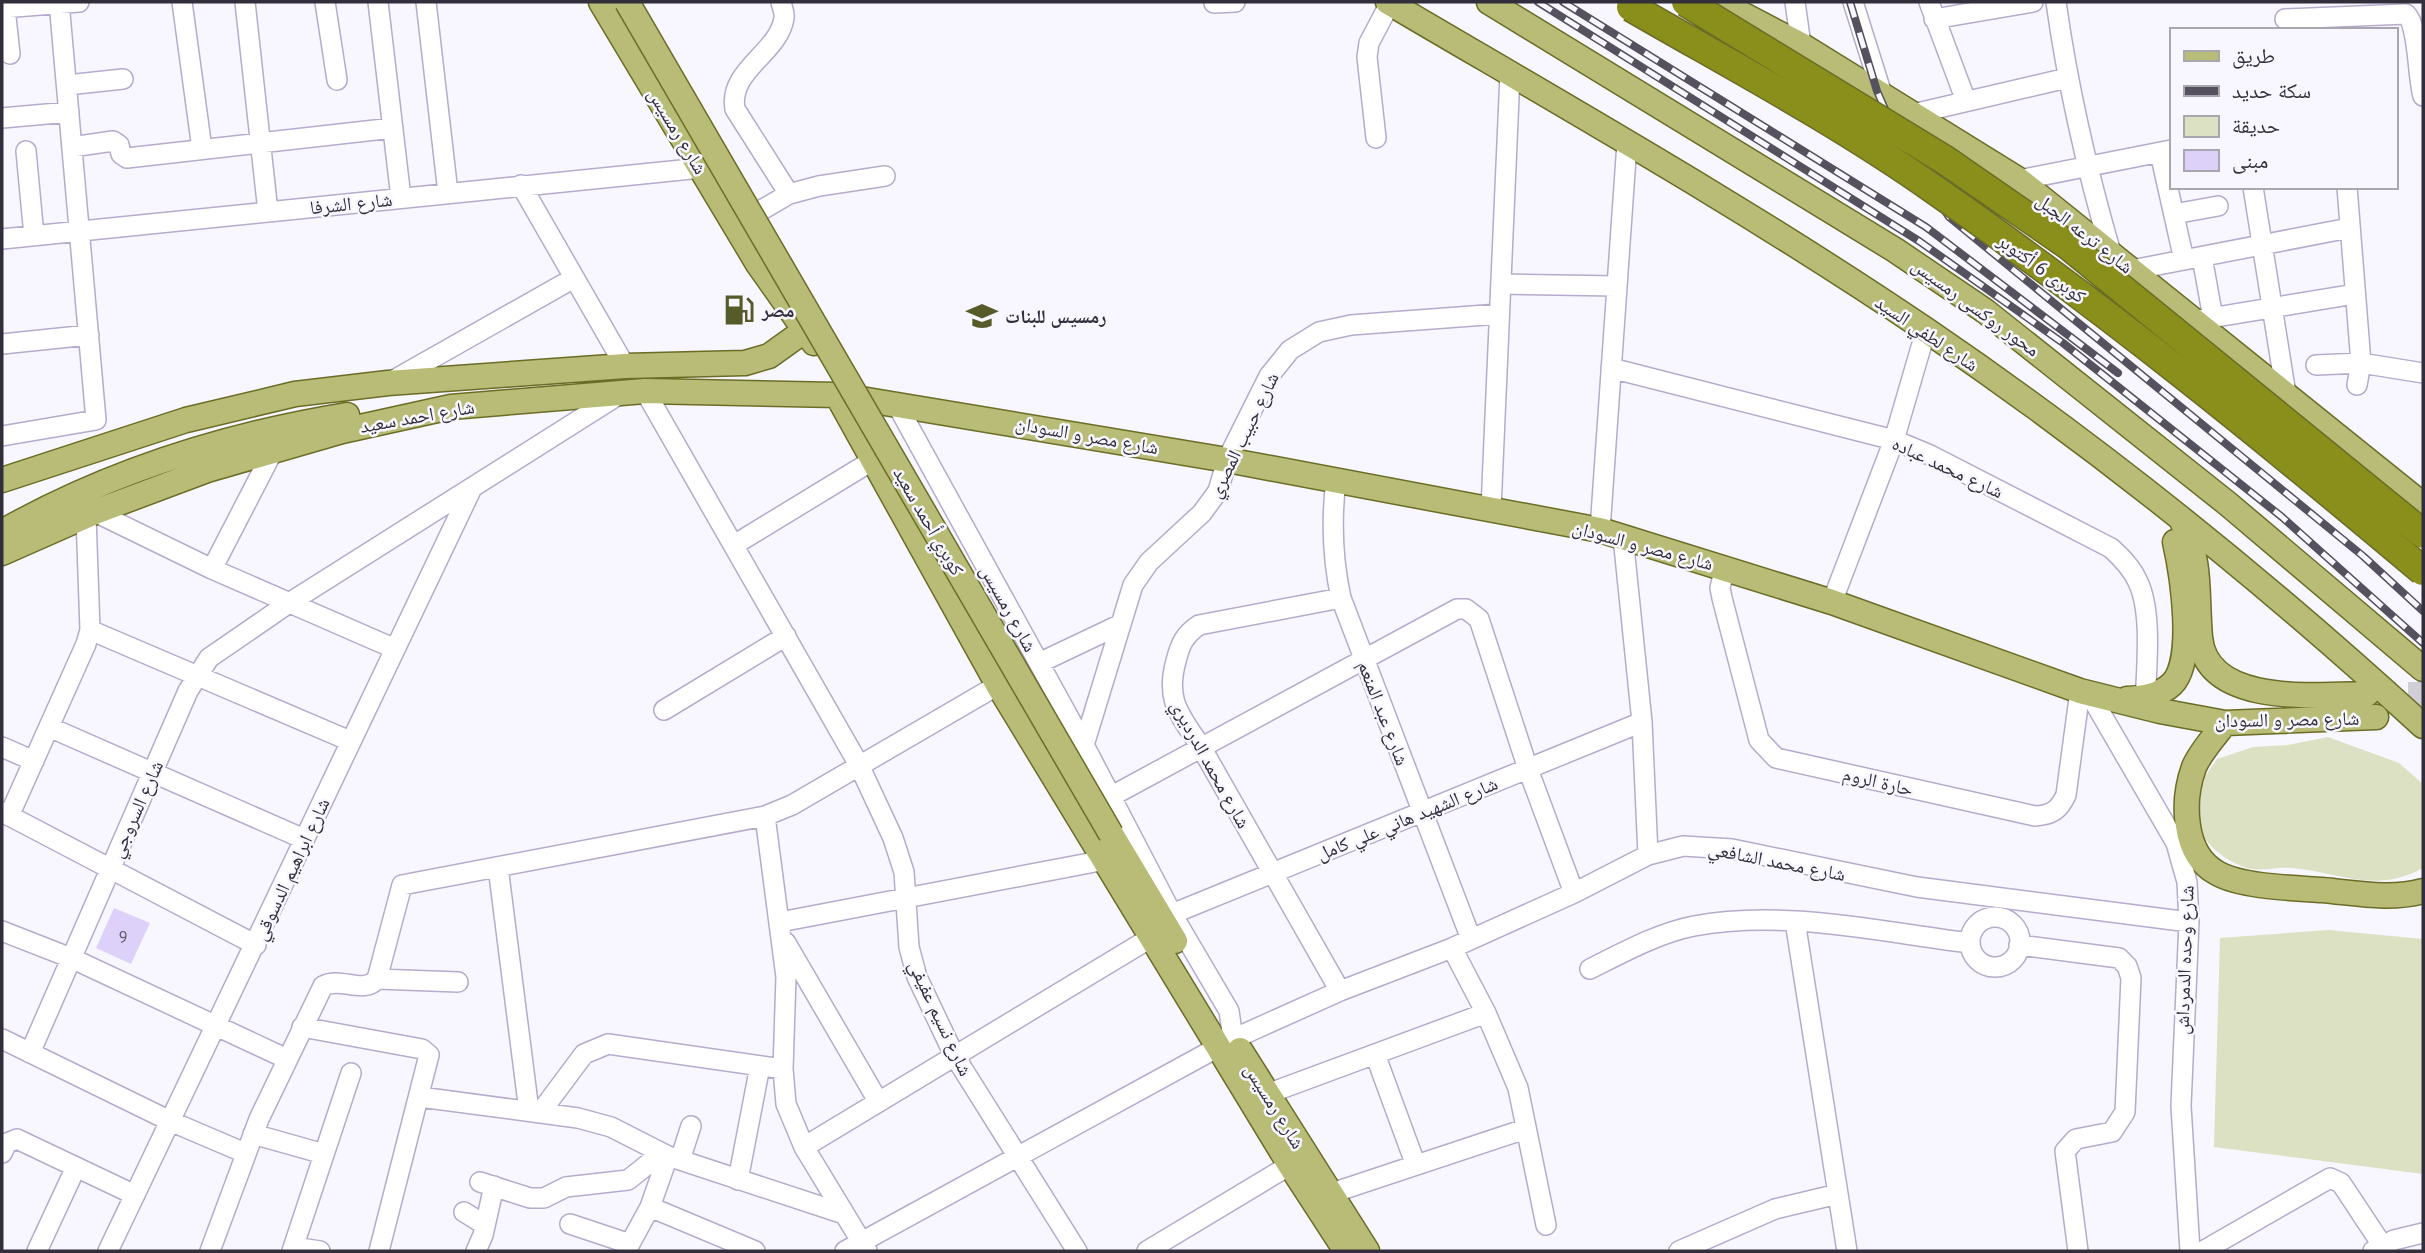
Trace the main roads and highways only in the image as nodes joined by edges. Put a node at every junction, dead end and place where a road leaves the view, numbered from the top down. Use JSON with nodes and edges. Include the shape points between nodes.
{"nodes":[{"id":1,"x":601,"y":2,"type":"edge"},
{"id":2,"x":627,"y":2,"type":"edge"},
{"id":3,"x":1489,"y":2,"type":"edge"},
{"id":4,"x":1686,"y":2,"type":"edge"},
{"id":5,"x":1719,"y":2,"type":"edge"},
{"id":6,"x":1389,"y":3,"type":"edge"},
{"id":7,"x":1632,"y":7,"type":"dead end"},
{"id":8,"x":804,"y":331,"type":"junction"},
{"id":9,"x":836,"y":395,"type":"junction"},
{"id":10,"x":896,"y":402,"type":"junction"},
{"id":11,"x":451,"y":407,"type":"junction"},
{"id":12,"x":53,"y":464,"type":"junction"},
{"id":13,"x":2,"y":480,"type":"edge"},
{"id":14,"x":2151,"y":493,"type":"junction"},
{"id":15,"x":2,"y":495,"type":"edge"},
{"id":16,"x":2423,"y":505,"type":"edge"},
{"id":17,"x":2180,"y":517,"type":"junction"},
{"id":18,"x":2,"y":532,"type":"edge"},
{"id":19,"x":2423,"y":534,"type":"edge"},
{"id":20,"x":2,"y":553,"type":"edge"},
{"id":21,"x":2423,"y":571,"type":"edge"},
{"id":22,"x":2423,"y":669,"type":"edge"},
{"id":23,"x":2376,"y":692,"type":"junction"},
{"id":24,"x":2423,"y":701,"type":"edge"},
{"id":25,"x":2146,"y":702,"type":"junction"},
{"id":26,"x":2376,"y":717,"type":"tunnel mouth"},
{"id":27,"x":2225,"y":723,"type":"junction"},
{"id":28,"x":2423,"y":726,"type":"edge"},
{"id":29,"x":2423,"y":891,"type":"edge"},
{"id":30,"x":1226,"y":1043,"type":"junction"},
{"id":31,"x":1320,"y":1197,"type":"junction"},
{"id":32,"x":1346,"y":1251,"type":"edge"},
{"id":33,"x":1367,"y":1251,"type":"edge"}],
"edges":[{"from":1,"to":8,"type":"main road","name":"شارع رمسيس"},
{"from":2,"to":30,"type":"main road","name":"كوبري أحمد سعيد","bridge":true,"via":[[1111,834]]},
{"from":3,"to":22,"type":"main road","name":"محور روكسى رمسيس","via":[[1895,250],[1985,311],[2228,503]]},
{"from":4,"to":19,"type":"highway","name":"كوبرى 6 أكتوبر","bridge":true,"via":[[1945,160],[2068,245]]},
{"from":5,"to":16,"type":"main road","name":"شارع ترعه الجبل","via":[[1801,45],[2019,180],[2202,319]]},
{"from":6,"to":14,"type":"main road","name":"شارع لطفي السيد","via":[[1627,143],[1926,330]]},
{"from":7,"to":21,"type":"highway","name":"كوبرى 6 أكتوبر","bridge":true,"via":[[1934,188],[2281,451]]},
{"from":8,"to":10,"type":"main road","name":"شارع رمسيس","via":[[846,372]]},
{"from":8,"to":12,"type":"main road","name":"شارع احمد سعيد","via":[[769,356],[745,363],[625,366],[295,394],[222,410]]},
{"from":9,"to":10,"type":"main road","name":"شارع احمد سعيد"},
{"from":9,"to":11,"type":"main road","name":"شارع احمد سعيد","via":[[633,392]]},
{"from":9,"to":30,"type":"main road","name":"شارع رمسيس","via":[[998,685],[1152,937]]},
{"from":10,"to":25,"type":"main road","name":"شارع مصر و السودان","via":[[1612,533],[1832,602],[2084,692]]},
{"from":11,"to":18,"type":"main road","via":[[337,417],[250,433],[110,479]]},
{"from":11,"to":20,"type":"main road","name":"شارع احمد سعيد","via":[[274,449],[90,514]]},
{"from":12,"to":13,"type":"main road","name":"شارع احمد سعيد"},
{"from":12,"to":15,"type":"main road"},
{"from":14,"to":17,"type":"main road","name":"شارع لطفي السيد"},
{"from":14,"to":25,"type":"main road","via":[[2173,528],[2185,630],[2181,666],[2174,682]]},
{"from":17,"to":23,"type":"main road","name":"شارع لطفي السيد"},
{"from":17,"to":23,"type":"main road","name":"شارع مصر و السودان","via":[[2192,543],[2199,577],[2200,639],[2209,666],[2221,676],[2263,691],[2292,695]]},
{"from":23,"to":24,"type":"main road"},
{"from":23,"to":28,"type":"main road","name":"شارع لطفي السيد"},
{"from":25,"to":27,"type":"main road","name":"شارع مصر و السودان"},
{"from":26,"to":27,"type":"main road","name":"شارع مصر و السودان"},
{"from":27,"to":29,"type":"main road","via":[[2195,765],[2188,854],[2230,879],[2371,895]]},
{"from":30,"to":31,"type":"main road","name":"شارع رمسيس","via":[[1267,1094]]},
{"from":30,"to":31,"type":"main road","name":"شارع رمسيس","via":[[1290,1165]]},
{"from":31,"to":32,"type":"main road","name":"شارع رمسيس"},
{"from":31,"to":33,"type":"main road","name":"شارع رمسيس"}]}
